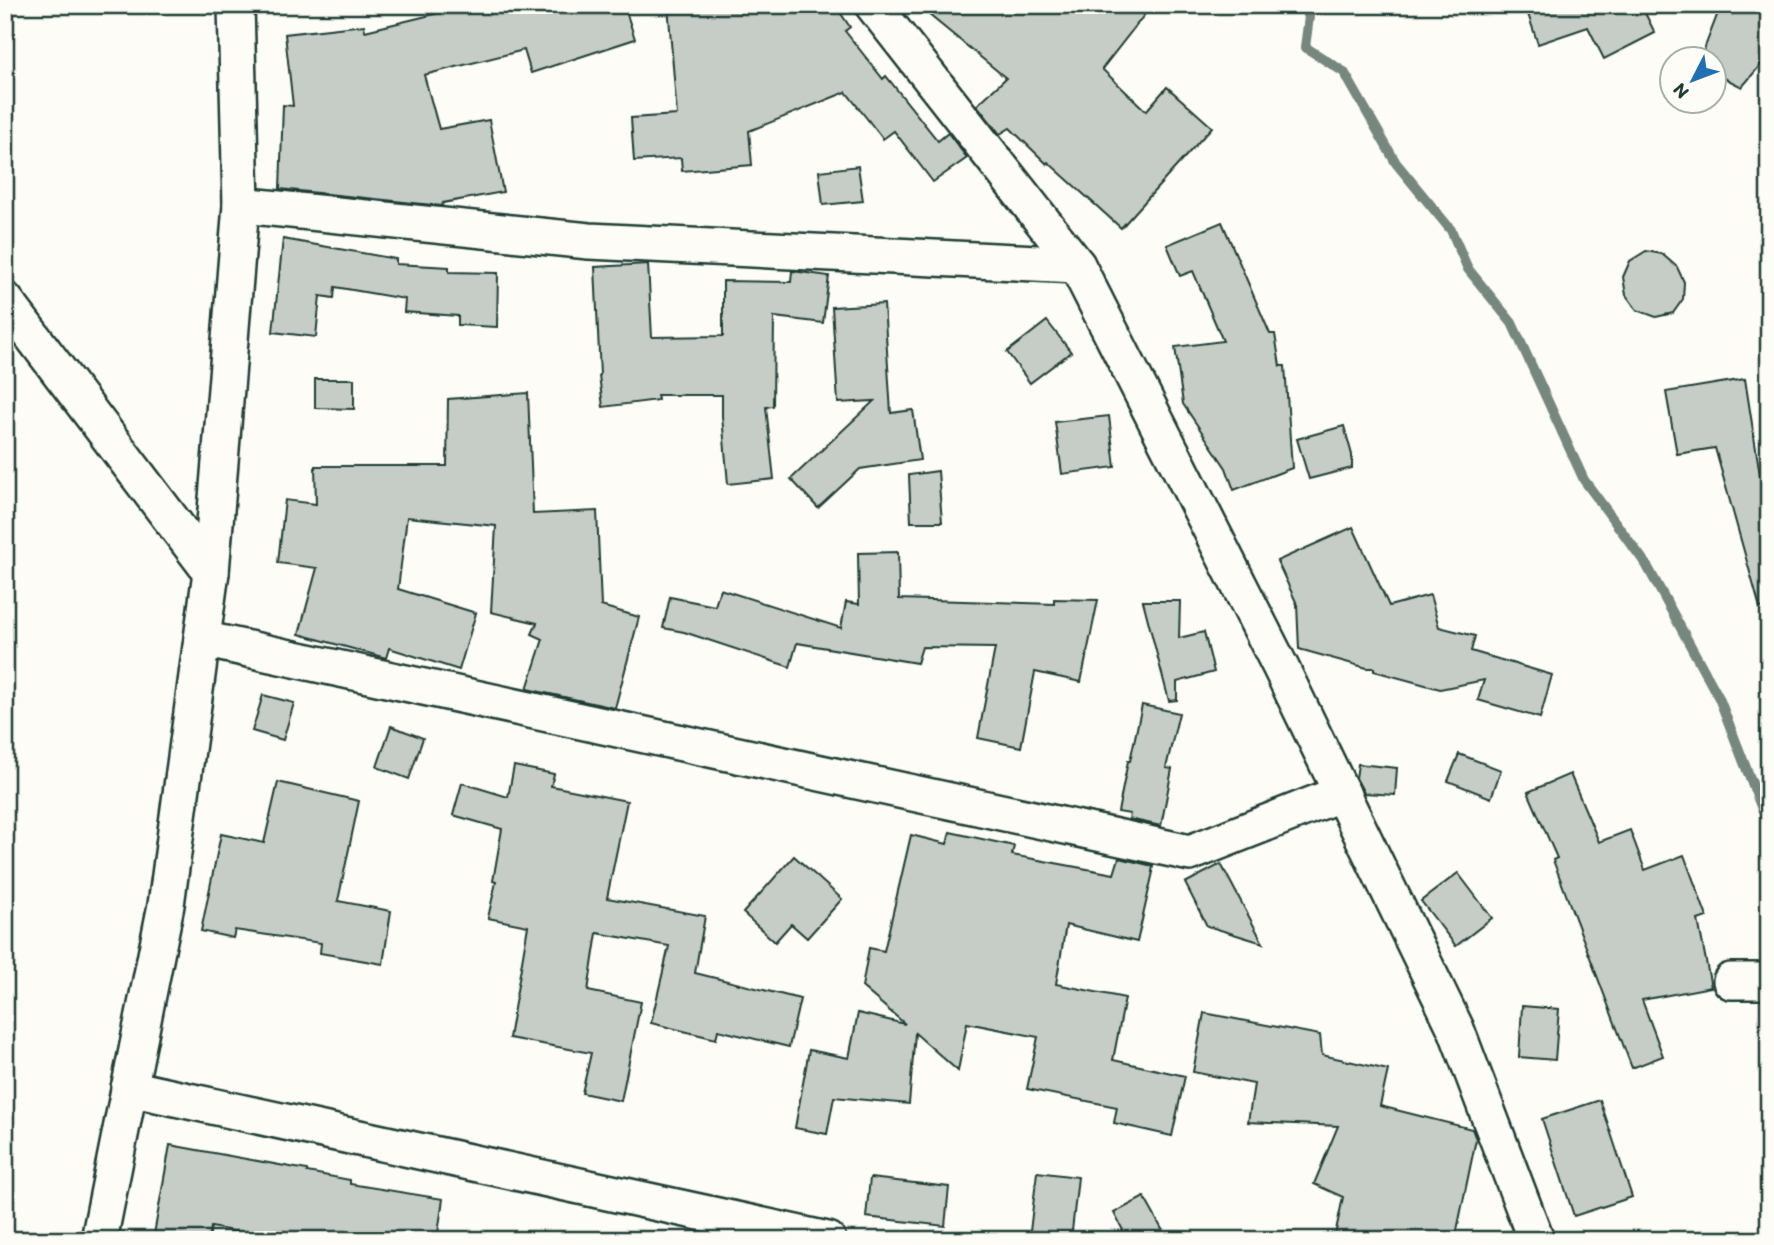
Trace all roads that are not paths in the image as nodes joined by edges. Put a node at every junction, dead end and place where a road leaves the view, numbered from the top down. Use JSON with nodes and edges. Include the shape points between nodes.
{"nodes":[{"id":1,"x":236,"y":5,"type":"edge"},
{"id":2,"x":873,"y":5,"type":"edge"},
{"id":3,"x":241,"y":205,"type":"junction"},
{"id":4,"x":1076,"y":265,"type":"junction"},
{"id":5,"x":5,"y":300,"type":"edge"},
{"id":6,"x":211,"y":572,"type":"junction"},
{"id":7,"x":202,"y":639,"type":"junction"},
{"id":8,"x":1342,"y":793,"type":"junction"},
{"id":9,"x":1731,"y":981,"type":"dead end"},
{"id":10,"x":1769,"y":981,"type":"edge"},
{"id":11,"x":130,"y":1088,"type":"junction"},
{"id":12,"x":99,"y":1240,"type":"edge"},
{"id":13,"x":828,"y":1240,"type":"edge"},
{"id":14,"x":1536,"y":1240,"type":"edge"}],
"edges":[{"from":1,"to":3,"type":"street"},
{"from":2,"to":4,"type":"street"},
{"from":3,"to":4,"type":"street","via":[[589,241]]},
{"from":3,"to":6,"type":"street"},
{"from":4,"to":8,"type":"street"},
{"from":5,"to":6,"type":"street"},
{"from":6,"to":7,"type":"street"},
{"from":7,"to":8,"type":"street","via":[[1190,853]]},
{"from":7,"to":11,"type":"street","via":[[166,905]]},
{"from":8,"to":14,"type":"street","via":[[1455,1029]]},
{"from":9,"to":10,"type":"street"},
{"from":11,"to":12,"type":"street"},
{"from":11,"to":13,"type":"street"}]}
